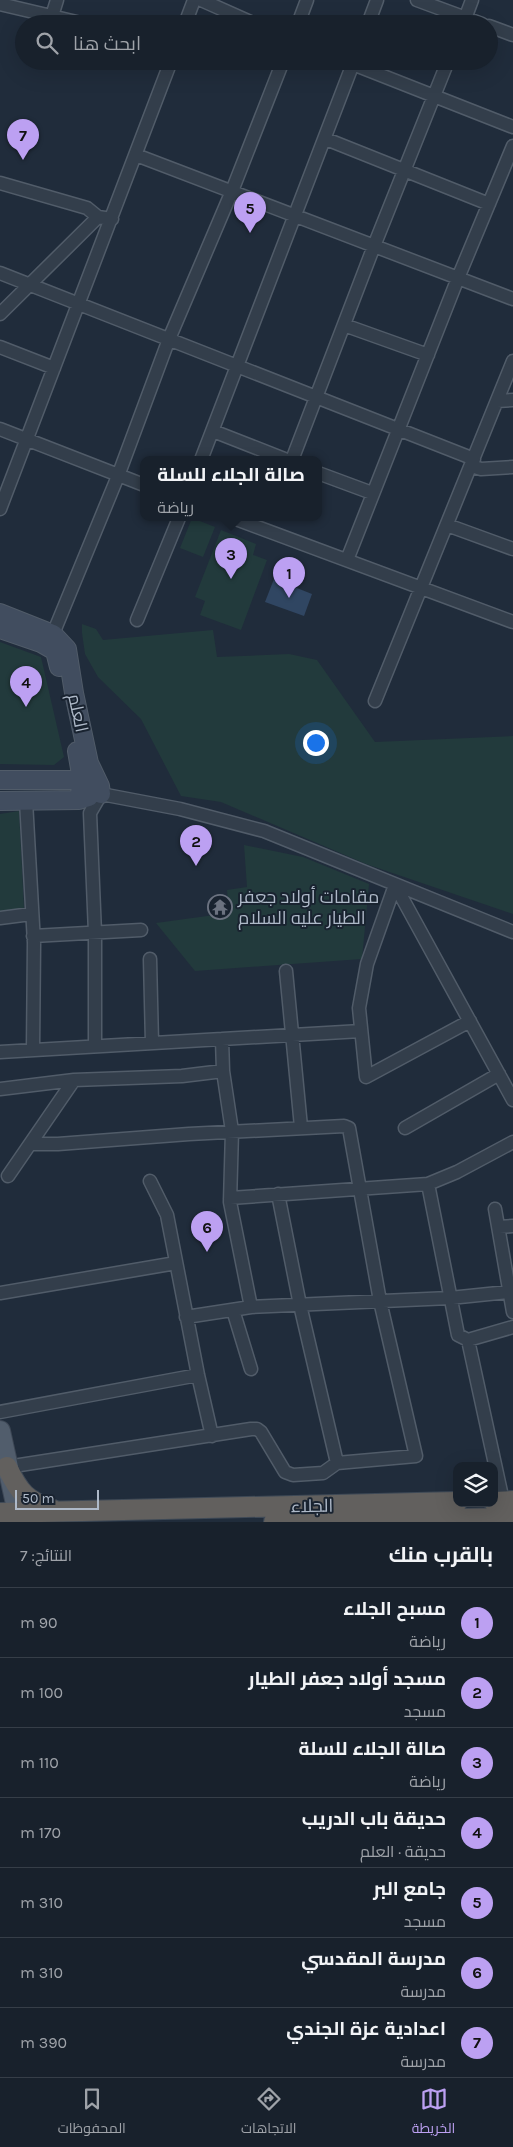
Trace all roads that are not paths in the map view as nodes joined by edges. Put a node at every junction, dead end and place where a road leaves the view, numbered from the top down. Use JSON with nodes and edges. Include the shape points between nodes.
{"nodes":[{"id":1,"x":57,"y":0,"type":"edge"},
{"id":2,"x":194,"y":0,"type":"edge"},
{"id":3,"x":201,"y":0,"type":"edge"},
{"id":4,"x":307,"y":0,"type":"edge"},
{"id":5,"x":377,"y":0,"type":"edge"},
{"id":6,"x":417,"y":0,"type":"edge"},
{"id":7,"x":472,"y":0,"type":"edge"},
{"id":8,"x":0,"y":4,"type":"edge"},
{"id":9,"x":48,"y":15,"type":"edge"},
{"id":10,"x":52,"y":15,"type":"edge"},
{"id":11,"x":188,"y":15,"type":"edge"},
{"id":12,"x":235,"y":15,"type":"edge"},
{"id":13,"x":301,"y":15,"type":"edge"},
{"id":14,"x":371,"y":15,"type":"edge"},
{"id":15,"x":451,"y":15,"type":"edge"},
{"id":16,"x":466,"y":15,"type":"edge"},
{"id":17,"x":498,"y":29,"type":"edge"},
{"id":18,"x":513,"y":35,"type":"edge"},
{"id":19,"x":168,"y":70,"type":"edge"},
{"id":20,"x":279,"y":70,"type":"edge"},
{"id":21,"x":348,"y":70,"type":"edge"},
{"id":22,"x":371,"y":70,"type":"edge"},
{"id":23,"x":445,"y":70,"type":"edge"},
{"id":24,"x":435,"y":96,"type":"junction"},
{"id":25,"x":513,"y":127,"type":"edge"},
{"id":26,"x":326,"y":139,"type":"junction"},
{"id":27,"x":513,"y":146,"type":"edge"},
{"id":28,"x":136,"y":155,"type":"junction"},
{"id":29,"x":405,"y":170,"type":"junction"},
{"id":30,"x":0,"y":183,"type":"edge"},
{"id":31,"x":232,"y":192,"type":"junction"},
{"id":32,"x":489,"y":204,"type":"junction"},
{"id":33,"x":295,"y":216,"type":"junction"},
{"id":34,"x":98,"y":217,"type":"junction"},
{"id":35,"x":112,"y":219,"type":"junction"},
{"id":36,"x":374,"y":246,"type":"junction"},
{"id":37,"x":0,"y":273,"type":"edge"},
{"id":38,"x":458,"y":278,"type":"junction"},
{"id":39,"x":31,"y":284,"type":"junction"},
{"id":40,"x":513,"y":299,"type":"edge"},
{"id":41,"x":79,"y":304,"type":"junction"},
{"id":42,"x":0,"y":314,"type":"edge"},
{"id":43,"x":344,"y":325,"type":"junction"},
{"id":44,"x":169,"y":339,"type":"junction"},
{"id":45,"x":0,"y":347,"type":"edge"},
{"id":46,"x":428,"y":355,"type":"junction"},
{"id":47,"x":513,"y":361,"type":"edge"},
{"id":48,"x":238,"y":366,"type":"junction"},
{"id":49,"x":54,"y":368,"type":"junction"},
{"id":50,"x":316,"y":397,"type":"junction"},
{"id":51,"x":513,"y":400,"type":"edge"},
{"id":52,"x":497,"y":401,"type":"junction"},
{"id":53,"x":0,"y":429,"type":"edge"},
{"id":54,"x":399,"y":430,"type":"junction"},
{"id":55,"x":213,"y":431,"type":"junction"},
{"id":56,"x":27,"y":440,"type":"junction"},
{"id":57,"x":203,"y":456,"type":"edge"},
{"id":58,"x":277,"y":456,"type":"edge"},
{"id":59,"x":294,"y":456,"type":"edge"},
{"id":60,"x":472,"y":463,"type":"junction"},
{"id":61,"x":513,"y":467,"type":"edge"},
{"id":62,"x":322,"y":474,"type":"edge"},
{"id":63,"x":118,"y":476,"type":"junction"},
{"id":64,"x":140,"y":484,"type":"edge"},
{"id":65,"x":372,"y":493,"type":"junction"},
{"id":66,"x":0,"y":509,"type":"edge"},
{"id":67,"x":178,"y":521,"type":"edge"},
{"id":68,"x":240,"y":521,"type":"edge"},
{"id":69,"x":270,"y":521,"type":"edge"},
{"id":70,"x":447,"y":525,"type":"junction"},
{"id":71,"x":266,"y":530,"type":"junction"},
{"id":72,"x":513,"y":550,"type":"edge"},
{"id":73,"x":346,"y":560,"type":"junction"},
{"id":74,"x":422,"y":588,"type":"junction"},
{"id":75,"x":0,"y":613,"type":"edge"},
{"id":76,"x":137,"y":620,"type":"dead end"},
{"id":77,"x":513,"y":622,"type":"edge"},
{"id":78,"x":0,"y":629,"type":"edge"},
{"id":79,"x":50,"y":643,"type":"junction"},
{"id":80,"x":375,"y":701,"type":"dead end"},
{"id":81,"x":0,"y":780,"type":"edge"},
{"id":82,"x":82,"y":780,"type":"junction"},
{"id":83,"x":101,"y":794,"type":"junction"},
{"id":84,"x":79,"y":800,"type":"junction"},
{"id":85,"x":0,"y":801,"type":"edge"},
{"id":86,"x":26,"y":801,"type":"junction"},
{"id":87,"x":395,"y":885,"type":"junction"},
{"id":88,"x":32,"y":914,"type":"junction"},
{"id":89,"x":0,"y":918,"type":"edge"},
{"id":90,"x":141,"y":930,"type":"dead end"},
{"id":91,"x":510,"y":930,"type":"edge"},
{"id":92,"x":95,"y":933,"type":"junction"},
{"id":93,"x":33,"y":936,"type":"junction"},
{"id":94,"x":513,"y":944,"type":"edge"},
{"id":95,"x":150,"y":959,"type":"dead end"},
{"id":96,"x":286,"y":970,"type":"dead end"},
{"id":97,"x":470,"y":1021,"type":"junction"},
{"id":98,"x":362,"y":1031,"type":"junction"},
{"id":99,"x":293,"y":1035,"type":"junction"},
{"id":100,"x":222,"y":1039,"type":"junction"},
{"id":101,"x":152,"y":1043,"type":"junction"},
{"id":102,"x":95,"y":1046,"type":"junction"},
{"id":103,"x":33,"y":1050,"type":"junction"},
{"id":104,"x":0,"y":1052,"type":"edge"},
{"id":105,"x":223,"y":1072,"type":"junction"},
{"id":106,"x":499,"y":1074,"type":"junction"},
{"id":107,"x":74,"y":1080,"type":"junction"},
{"id":108,"x":0,"y":1089,"type":"edge"},
{"id":109,"x":513,"y":1100,"type":"edge"},
{"id":110,"x":301,"y":1127,"type":"junction"},
{"id":111,"x":405,"y":1128,"type":"dead end"},
{"id":112,"x":232,"y":1132,"type":"junction"},
{"id":113,"x":513,"y":1142,"type":"edge"},
{"id":114,"x":30,"y":1144,"type":"junction"},
{"id":115,"x":8,"y":1176,"type":"dead end"},
{"id":116,"x":150,"y":1181,"type":"dead end"},
{"id":117,"x":428,"y":1184,"type":"junction"},
{"id":118,"x":358,"y":1188,"type":"junction"},
{"id":119,"x":278,"y":1194,"type":"junction"},
{"id":120,"x":230,"y":1198,"type":"junction"},
{"id":121,"x":495,"y":1209,"type":"dead end"},
{"id":122,"x":513,"y":1226,"type":"edge"},
{"id":123,"x":499,"y":1227,"type":"junction"},
{"id":124,"x":176,"y":1263,"type":"junction"},
{"id":125,"x":508,"y":1292,"type":"junction"},
{"id":126,"x":0,"y":1293,"type":"edge"},
{"id":127,"x":450,"y":1298,"type":"junction"},
{"id":128,"x":380,"y":1301,"type":"junction"},
{"id":129,"x":300,"y":1305,"type":"junction"},
{"id":130,"x":251,"y":1307,"type":"junction"},
{"id":131,"x":233,"y":1310,"type":"junction"},
{"id":132,"x":513,"y":1312,"type":"edge"},
{"id":133,"x":186,"y":1317,"type":"junction"},
{"id":134,"x":513,"y":1327,"type":"edge"},
{"id":135,"x":468,"y":1340,"type":"junction"},
{"id":136,"x":251,"y":1369,"type":"dead end"},
{"id":137,"x":198,"y":1375,"type":"junction"},
{"id":138,"x":0,"y":1412,"type":"edge"},
{"id":139,"x":0,"y":1431,"type":"edge"},
{"id":140,"x":212,"y":1436,"type":"junction"},
{"id":141,"x":337,"y":1463,"type":"junction"},
{"id":142,"x":7,"y":1467,"type":"junction"},
{"id":143,"x":453,"y":1502,"type":"edge"},
{"id":144,"x":506,"y":1506,"type":"edge"},
{"id":145,"x":60,"y":1512,"type":"junction"},
{"id":146,"x":13,"y":1516,"type":"edge"},
{"id":147,"x":321,"y":1521,"type":"edge"},
{"id":148,"x":274,"y":1522,"type":"edge"}],
"edges":[{"from":1,"to":10,"type":"street"},
{"from":2,"to":11,"type":"street"},
{"from":3,"to":12,"type":"street"},
{"from":4,"to":13,"type":"street"},
{"from":5,"to":14,"type":"street"},
{"from":6,"to":15,"type":"street"},
{"from":7,"to":16,"type":"street"},
{"from":8,"to":9,"type":"street"},
{"from":17,"to":18,"type":"street"},
{"from":19,"to":28,"type":"street"},
{"from":20,"to":31,"type":"street"},
{"from":21,"to":26,"type":"street"},
{"from":22,"to":24,"type":"street"},
{"from":23,"to":24,"type":"street"},
{"from":24,"to":25,"type":"street"},
{"from":24,"to":29,"type":"street"},
{"from":26,"to":29,"type":"street"},
{"from":26,"to":33,"type":"street"},
{"from":27,"to":32,"type":"street"},
{"from":28,"to":31,"type":"street"},
{"from":28,"to":35,"type":"street"},
{"from":29,"to":32,"type":"street"},
{"from":29,"to":36,"type":"street"},
{"from":30,"to":34,"type":"street","via":[[87,208]]},
{"from":31,"to":33,"type":"street"},
{"from":31,"to":44,"type":"street"},
{"from":32,"to":38,"type":"street"},
{"from":33,"to":36,"type":"street"},
{"from":33,"to":48,"type":"street"},
{"from":34,"to":35,"type":"street"},
{"from":34,"to":39,"type":"street"},
{"from":35,"to":41,"type":"street"},
{"from":36,"to":38,"type":"street"},
{"from":36,"to":43,"type":"street"},
{"from":37,"to":39,"type":"street"},
{"from":38,"to":40,"type":"street"},
{"from":38,"to":46,"type":"street"},
{"from":39,"to":41,"type":"street"},
{"from":39,"to":42,"type":"street"},
{"from":41,"to":44,"type":"street"},
{"from":41,"to":49,"type":"street"},
{"from":43,"to":46,"type":"street"},
{"from":43,"to":50,"type":"street"},
{"from":44,"to":48,"type":"street"},
{"from":44,"to":63,"type":"street"},
{"from":45,"to":49,"type":"street"},
{"from":46,"to":54,"type":"street"},
{"from":47,"to":52,"type":"street"},
{"from":48,"to":50,"type":"street"},
{"from":48,"to":55,"type":"street"},
{"from":49,"to":56,"type":"street"},
{"from":50,"to":54,"type":"street"},
{"from":50,"to":59,"type":"street"},
{"from":51,"to":52,"type":"street"},
{"from":52,"to":60,"type":"street"},
{"from":53,"to":56,"type":"street"},
{"from":54,"to":60,"type":"street"},
{"from":54,"to":65,"type":"street"},
{"from":55,"to":57,"type":"street"},
{"from":55,"to":58,"type":"street"},
{"from":56,"to":63,"type":"street"},
{"from":56,"to":66,"type":"street"},
{"from":60,"to":61,"type":"street","via":[[481,469]]},
{"from":60,"to":70,"type":"street"},
{"from":62,"to":65,"type":"street"},
{"from":63,"to":64,"type":"street"},
{"from":63,"to":79,"type":"street"},
{"from":65,"to":73,"type":"street"},
{"from":67,"to":76,"type":"street"},
{"from":68,"to":71,"type":"street"},
{"from":69,"to":71,"type":"street"},
{"from":70,"to":72,"type":"street"},
{"from":70,"to":74,"type":"street"},
{"from":71,"to":73,"type":"street"},
{"from":73,"to":74,"type":"street"},
{"from":74,"to":77,"type":"street"},
{"from":74,"to":80,"type":"street"},
{"from":75,"to":79,"type":"main road"},
{"from":78,"to":79,"type":"main road"},
{"from":79,"to":82,"type":"main road","name":"العلم","via":[[66,692]]},
{"from":79,"to":83,"type":"main road","name":"العلم","via":[[67,649],[89,763]]},
{"from":81,"to":82,"type":"main road"},
{"from":82,"to":83,"type":"main road"},
{"from":82,"to":84,"type":"main road","name":"العلم"},
{"from":83,"to":84,"type":"main road"},
{"from":83,"to":87,"type":"street","via":[[180,809],[264,831]]},
{"from":83,"to":92,"type":"street","via":[[90,813]]},
{"from":84,"to":86,"type":"main road"},
{"from":85,"to":86,"type":"main road"},
{"from":86,"to":88,"type":"street"},
{"from":87,"to":91,"type":"street"},
{"from":87,"to":97,"type":"street"},
{"from":87,"to":98,"type":"street","via":[[367,964],[359,1008]]},
{"from":88,"to":89,"type":"street"},
{"from":88,"to":93,"type":"street"},
{"from":90,"to":92,"type":"street"},
{"from":91,"to":94,"type":"street"},
{"from":92,"to":93,"type":"street"},
{"from":92,"to":102,"type":"street"},
{"from":93,"to":103,"type":"street"},
{"from":95,"to":101,"type":"street"},
{"from":96,"to":99,"type":"street"},
{"from":97,"to":98,"type":"street","via":[[366,1077]]},
{"from":97,"to":106,"type":"street"},
{"from":98,"to":99,"type":"street"},
{"from":99,"to":100,"type":"street"},
{"from":99,"to":110,"type":"street"},
{"from":100,"to":101,"type":"street"},
{"from":100,"to":105,"type":"street"},
{"from":101,"to":102,"type":"street"},
{"from":102,"to":103,"type":"street"},
{"from":103,"to":104,"type":"street"},
{"from":105,"to":107,"type":"street"},
{"from":105,"to":112,"type":"street"},
{"from":106,"to":109,"type":"street"},
{"from":106,"to":111,"type":"street"},
{"from":107,"to":108,"type":"street"},
{"from":107,"to":114,"type":"street"},
{"from":110,"to":112,"type":"street"},
{"from":110,"to":118,"type":"street","via":[[349,1128]]},
{"from":112,"to":114,"type":"street"},
{"from":112,"to":120,"type":"street"},
{"from":113,"to":117,"type":"street"},
{"from":114,"to":115,"type":"street"},
{"from":116,"to":124,"type":"street","via":[[167,1215]]},
{"from":117,"to":118,"type":"street"},
{"from":117,"to":127,"type":"street"},
{"from":118,"to":119,"type":"street"},
{"from":118,"to":128,"type":"street"},
{"from":119,"to":120,"type":"street"},
{"from":119,"to":129,"type":"street"},
{"from":120,"to":130,"type":"street"},
{"from":121,"to":123,"type":"street"},
{"from":122,"to":123,"type":"street"},
{"from":123,"to":125,"type":"street"},
{"from":124,"to":126,"type":"street"},
{"from":124,"to":133,"type":"street"},
{"from":125,"to":127,"type":"street"},
{"from":125,"to":132,"type":"street"},
{"from":127,"to":128,"type":"street"},
{"from":127,"to":135,"type":"street","via":[[458,1335]]},
{"from":128,"to":129,"type":"street"},
{"from":128,"to":141,"type":"street","via":[[416,1456]]},
{"from":129,"to":130,"type":"street"},
{"from":129,"to":141,"type":"street"},
{"from":130,"to":131,"type":"street"},
{"from":131,"to":133,"type":"street"},
{"from":131,"to":136,"type":"street"},
{"from":133,"to":137,"type":"street"},
{"from":134,"to":135,"type":"street"},
{"from":135,"to":144,"type":"street"},
{"from":137,"to":138,"type":"street"},
{"from":137,"to":140,"type":"street"},
{"from":139,"to":142,"type":"main road"},
{"from":140,"to":141,"type":"street","via":[[257,1429],[285,1472],[293,1475],[323,1473]]},
{"from":140,"to":142,"type":"street"},
{"from":142,"to":145,"type":"highway","via":[[23,1495]]},
{"from":142,"to":146,"type":"main road"},
{"from":143,"to":145,"type":"highway","name":"الجلاء"},
{"from":144,"to":147,"type":"highway","name":"الجلاء"},
{"from":145,"to":146,"type":"highway","name":"الجلاء"},
{"from":147,"to":148,"type":"highway","name":"الجلاء"}]}
